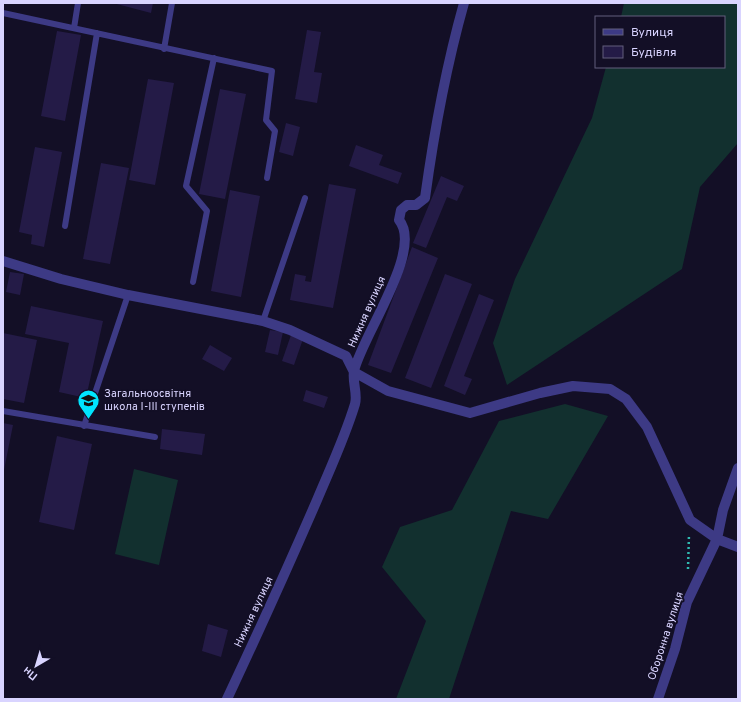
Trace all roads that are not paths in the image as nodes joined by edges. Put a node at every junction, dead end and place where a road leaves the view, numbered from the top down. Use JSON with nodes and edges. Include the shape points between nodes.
{"nodes":[{"id":1,"x":78,"y":3,"type":"edge"},
{"id":2,"x":172,"y":3,"type":"edge"},
{"id":3,"x":464,"y":3,"type":"edge"},
{"id":4,"x":3,"y":14,"type":"edge"},
{"id":5,"x":74,"y":28,"type":"junction"},
{"id":6,"x":97,"y":33,"type":"junction"},
{"id":7,"x":164,"y":49,"type":"junction"},
{"id":8,"x":214,"y":58,"type":"junction"},
{"id":9,"x":267,"y":178,"type":"dead end"},
{"id":10,"x":305,"y":198,"type":"dead end"},
{"id":11,"x":65,"y":226,"type":"dead end"},
{"id":12,"x":3,"y":261,"type":"edge"},
{"id":13,"x":193,"y":282,"type":"dead end"},
{"id":14,"x":128,"y":295,"type":"junction"},
{"id":15,"x":263,"y":321,"type":"junction"},
{"id":16,"x":354,"y":372,"type":"junction"},
{"id":17,"x":3,"y":411,"type":"edge"},
{"id":18,"x":84,"y":426,"type":"junction"},
{"id":19,"x":156,"y":437,"type":"dead end"},
{"id":20,"x":738,"y":468,"type":"edge"},
{"id":21,"x":717,"y":540,"type":"junction"},
{"id":22,"x":738,"y":547,"type":"edge"},
{"id":23,"x":227,"y":699,"type":"edge"},
{"id":24,"x":658,"y":699,"type":"edge"}],
"edges":[{"from":1,"to":5,"type":"lane"},
{"from":2,"to":7,"type":"lane"},
{"from":3,"to":16,"type":"street","name":"Нижня вулиця","via":[[435,126],[425,198],[416,205],[407,205],[401,210],[400,220],[405,226],[405,250],[388,300],[369,333]]},
{"from":4,"to":5,"type":"lane"},
{"from":5,"to":6,"type":"lane"},
{"from":6,"to":7,"type":"lane"},
{"from":6,"to":11,"type":"lane"},
{"from":7,"to":8,"type":"lane"},
{"from":8,"to":9,"type":"lane","via":[[272,72],[266,120],[275,131]]},
{"from":8,"to":13,"type":"lane","via":[[186,186],[207,212]]},
{"from":10,"to":15,"type":"lane"},
{"from":12,"to":14,"type":"street","via":[[61,279]]},
{"from":14,"to":15,"type":"street"},
{"from":14,"to":18,"type":"lane"},
{"from":15,"to":16,"type":"street","via":[[341,353],[346,356]]},
{"from":16,"to":21,"type":"street","via":[[388,391],[470,413],[573,386],[610,389],[626,399],[647,427],[690,520]]},
{"from":16,"to":23,"type":"street","name":"Нижня вулиця","via":[[355,402],[342,439],[285,576]]},
{"from":17,"to":18,"type":"lane"},
{"from":18,"to":19,"type":"lane"},
{"from":20,"to":21,"type":"street","name":"Оборонна вулиця","via":[[723,510]]},
{"from":21,"to":22,"type":"street"},
{"from":21,"to":24,"type":"street","name":"Оборонна вулиця","via":[[687,602]]}]}
